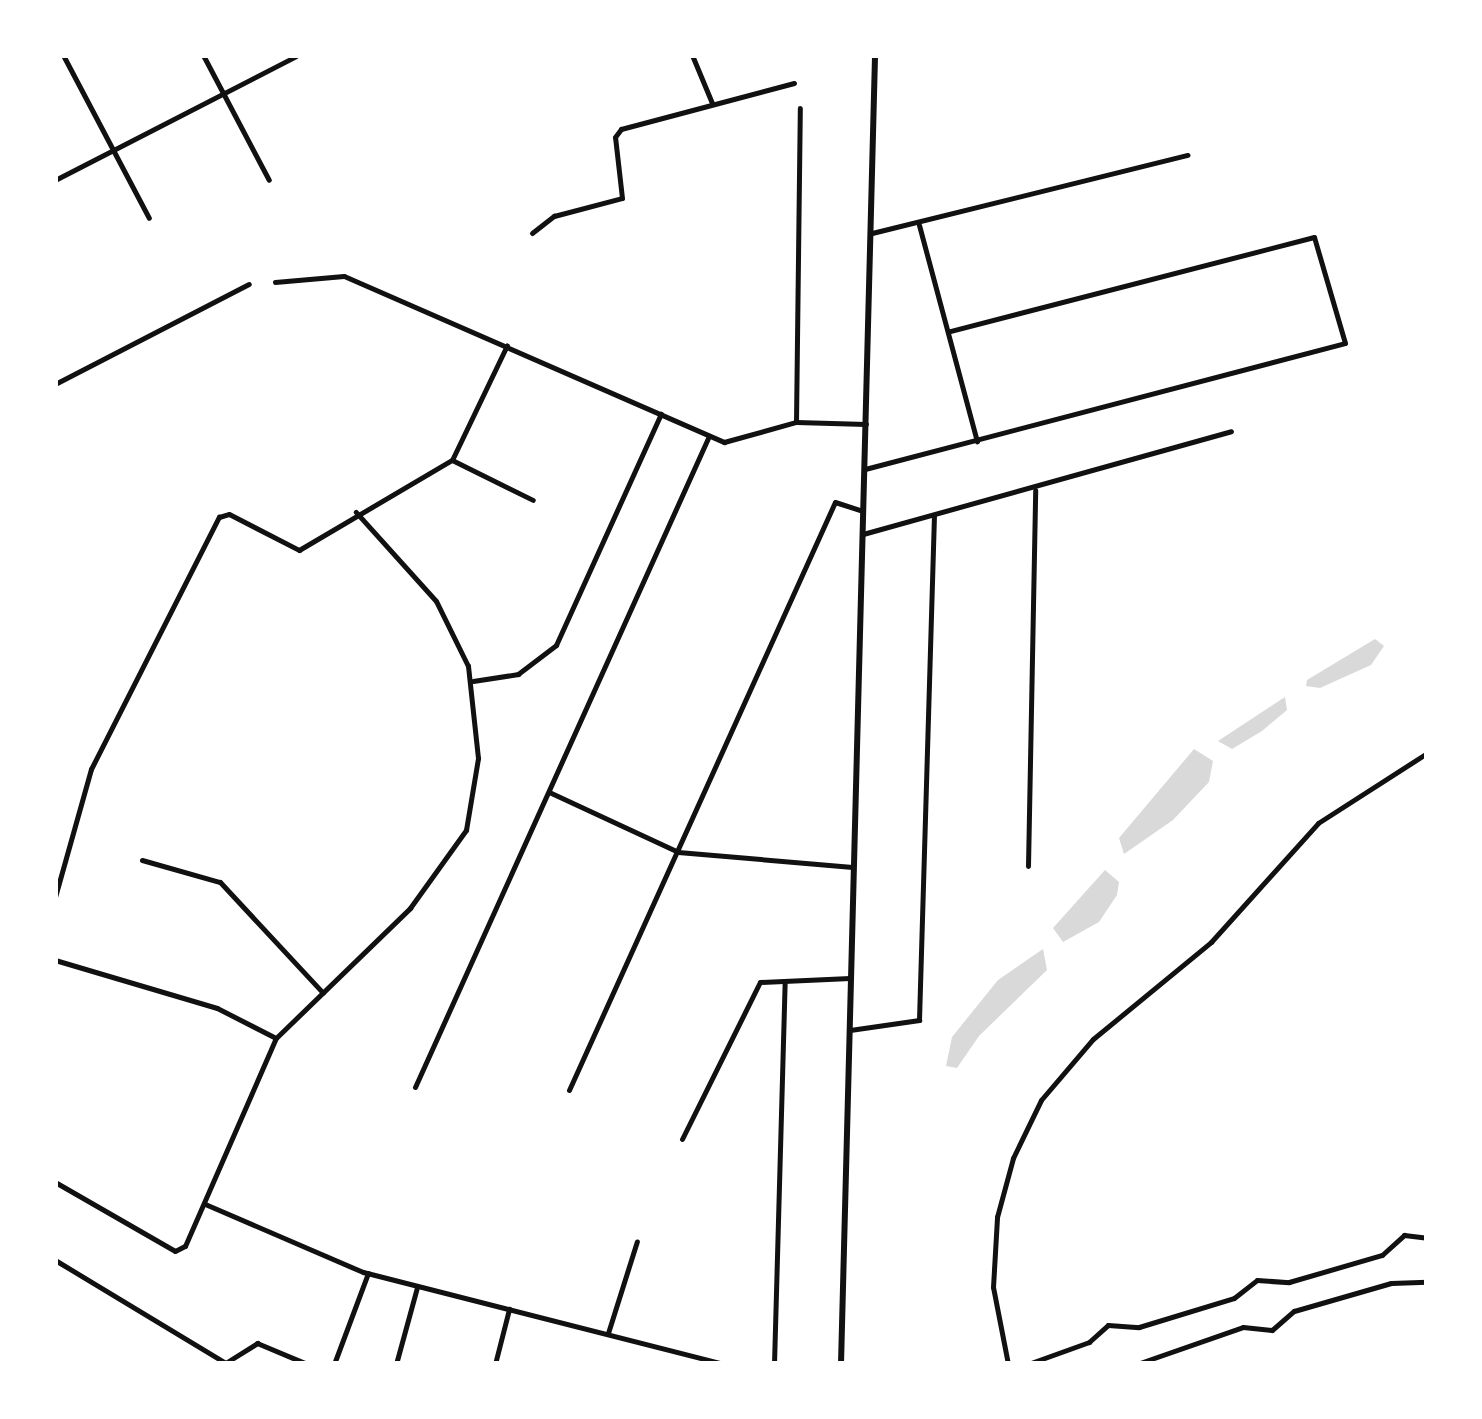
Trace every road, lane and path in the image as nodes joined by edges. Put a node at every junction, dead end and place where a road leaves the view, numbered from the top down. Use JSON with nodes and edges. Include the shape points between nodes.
{"nodes":[{"id":1,"x":63,"y":55,"type":"edge"},
{"id":2,"x":203,"y":55,"type":"edge"},
{"id":3,"x":692,"y":55,"type":"edge"},
{"id":4,"x":876,"y":55,"type":"edge"},
{"id":5,"x":296,"y":56,"type":"edge"},
{"id":6,"x":794,"y":83,"type":"dead end"},
{"id":7,"x":223,"y":93,"type":"junction"},
{"id":8,"x":712,"y":104,"type":"junction"},
{"id":9,"x":800,"y":108,"type":"dead end"},
{"id":10,"x":113,"y":150,"type":"junction"},
{"id":11,"x":1188,"y":155,"type":"dead end"},
{"id":12,"x":55,"y":180,"type":"edge"},
{"id":13,"x":269,"y":180,"type":"dead end"},
{"id":14,"x":148,"y":218,"type":"dead end"},
{"id":15,"x":919,"y":225,"type":"junction"},
{"id":16,"x":532,"y":233,"type":"dead end"},
{"id":17,"x":872,"y":233,"type":"junction"},
{"id":18,"x":275,"y":282,"type":"dead end"},
{"id":19,"x":250,"y":284,"type":"dead end"},
{"id":20,"x":950,"y":332,"type":"junction"},
{"id":21,"x":507,"y":346,"type":"junction"},
{"id":22,"x":55,"y":384,"type":"edge"},
{"id":23,"x":660,"y":414,"type":"junction"},
{"id":24,"x":796,"y":422,"type":"junction"},
{"id":25,"x":866,"y":424,"type":"junction"},
{"id":26,"x":1231,"y":431,"type":"dead end"},
{"id":27,"x":709,"y":436,"type":"junction"},
{"id":28,"x":977,"y":442,"type":"junction"},
{"id":29,"x":452,"y":460,"type":"junction"},
{"id":30,"x":865,"y":469,"type":"junction"},
{"id":31,"x":1036,"y":490,"type":"junction"},
{"id":32,"x":533,"y":500,"type":"dead end"},
{"id":33,"x":862,"y":511,"type":"junction"},
{"id":34,"x":356,"y":512,"type":"junction"},
{"id":35,"x":934,"y":516,"type":"junction"},
{"id":36,"x":862,"y":534,"type":"junction"},
{"id":37,"x":472,"y":681,"type":"junction"},
{"id":38,"x":1427,"y":753,"type":"edge"},
{"id":39,"x":549,"y":792,"type":"junction"},
{"id":40,"x":678,"y":852,"type":"junction"},
{"id":41,"x":142,"y":860,"type":"dead end"},
{"id":42,"x":1028,"y":866,"type":"dead end"},
{"id":43,"x":852,"y":867,"type":"junction"},
{"id":44,"x":55,"y":898,"type":"edge"},
{"id":45,"x":55,"y":960,"type":"edge"},
{"id":46,"x":850,"y":978,"type":"junction"},
{"id":47,"x":785,"y":982,"type":"junction"},
{"id":48,"x":323,"y":992,"type":"junction"},
{"id":49,"x":850,"y":1030,"type":"junction"},
{"id":50,"x":276,"y":1038,"type":"junction"},
{"id":51,"x":415,"y":1087,"type":"dead end"},
{"id":52,"x":568,"y":1090,"type":"dead end"},
{"id":53,"x":682,"y":1139,"type":"dead end"},
{"id":54,"x":55,"y":1182,"type":"edge"},
{"id":55,"x":204,"y":1204,"type":"junction"},
{"id":56,"x":1427,"y":1238,"type":"edge"},
{"id":57,"x":637,"y":1241,"type":"dead end"},
{"id":58,"x":55,"y":1260,"type":"edge"},
{"id":59,"x":368,"y":1273,"type":"junction"},
{"id":60,"x":1427,"y":1282,"type":"edge"},
{"id":61,"x":417,"y":1286,"type":"junction"},
{"id":62,"x":509,"y":1309,"type":"junction"},
{"id":63,"x":608,"y":1333,"type":"junction"},
{"id":64,"x":302,"y":1363,"type":"edge"},
{"id":65,"x":226,"y":1364,"type":"edge"},
{"id":66,"x":334,"y":1364,"type":"edge"},
{"id":67,"x":396,"y":1364,"type":"edge"},
{"id":68,"x":496,"y":1364,"type":"edge"},
{"id":69,"x":725,"y":1364,"type":"edge"},
{"id":70,"x":774,"y":1364,"type":"edge"},
{"id":71,"x":840,"y":1364,"type":"edge"},
{"id":72,"x":1008,"y":1364,"type":"edge"},
{"id":73,"x":1028,"y":1364,"type":"edge"},
{"id":74,"x":1137,"y":1364,"type":"edge"}],
"edges":[{"from":1,"to":10,"type":"street"},
{"from":2,"to":7,"type":"street"},
{"from":3,"to":8,"type":"street"},
{"from":4,"to":17,"type":"street"},
{"from":5,"to":7,"type":"street"},
{"from":6,"to":8,"type":"street"},
{"from":7,"to":10,"type":"street"},
{"from":7,"to":13,"type":"street"},
{"from":8,"to":16,"type":"street","via":[[621,129],[615,137],[622,198],[554,216]]},
{"from":9,"to":24,"type":"street"},
{"from":10,"to":12,"type":"street"},
{"from":10,"to":14,"type":"street"},
{"from":11,"to":15,"type":"street"},
{"from":15,"to":17,"type":"street"},
{"from":15,"to":20,"type":"street"},
{"from":17,"to":25,"type":"street"},
{"from":18,"to":21,"type":"street","via":[[344,276]]},
{"from":19,"to":22,"type":"street"},
{"from":20,"to":28,"type":"street"},
{"from":20,"to":28,"type":"street","via":[[1314,237],[1345,343]]},
{"from":21,"to":23,"type":"street"},
{"from":21,"to":29,"type":"street"},
{"from":23,"to":27,"type":"street"},
{"from":23,"to":37,"type":"street","via":[[556,645],[518,674]]},
{"from":24,"to":25,"type":"street"},
{"from":24,"to":27,"type":"street","via":[[724,442]]},
{"from":25,"to":30,"type":"street"},
{"from":26,"to":31,"type":"street"},
{"from":27,"to":39,"type":"street"},
{"from":28,"to":30,"type":"street"},
{"from":29,"to":32,"type":"street"},
{"from":29,"to":34,"type":"street"},
{"from":30,"to":33,"type":"street"},
{"from":31,"to":35,"type":"street"},
{"from":31,"to":42,"type":"street"},
{"from":33,"to":36,"type":"street"},
{"from":33,"to":40,"type":"street","via":[[835,502]]},
{"from":34,"to":37,"type":"street","via":[[436,601]]},
{"from":34,"to":44,"type":"street","via":[[299,550],[229,514],[218,517],[91,769]]},
{"from":35,"to":36,"type":"street"},
{"from":35,"to":49,"type":"street","via":[[919,1020]]},
{"from":36,"to":43,"type":"street"},
{"from":37,"to":48,"type":"street","via":[[478,758],[466,830],[410,908]]},
{"from":38,"to":72,"type":"street","via":[[1318,823],[1211,942],[1093,1040],[1041,1100],[1019,1141],[997,1216],[993,1288]]},
{"from":39,"to":40,"type":"street"},
{"from":39,"to":51,"type":"street"},
{"from":40,"to":43,"type":"street"},
{"from":40,"to":52,"type":"street"},
{"from":41,"to":48,"type":"street","via":[[220,882]]},
{"from":43,"to":46,"type":"street"},
{"from":45,"to":50,"type":"street","via":[[217,1008]]},
{"from":46,"to":47,"type":"street"},
{"from":46,"to":49,"type":"street"},
{"from":47,"to":53,"type":"street","via":[[760,982]]},
{"from":47,"to":70,"type":"street"},
{"from":48,"to":50,"type":"street"},
{"from":49,"to":71,"type":"street"},
{"from":50,"to":55,"type":"street"},
{"from":54,"to":55,"type":"street","via":[[175,1251],[186,1246]]},
{"from":55,"to":59,"type":"street"},
{"from":56,"to":73,"type":"street","via":[[1404,1235],[1382,1254],[1289,1282],[1257,1280],[1234,1298],[1138,1327],[1112,1324],[1088,1342]]},
{"from":57,"to":63,"type":"street"},
{"from":58,"to":65,"type":"street"},
{"from":59,"to":61,"type":"street"},
{"from":59,"to":66,"type":"street"},
{"from":60,"to":74,"type":"street","via":[[1390,1283],[1294,1312],[1272,1330],[1243,1327]]},
{"from":61,"to":62,"type":"street"},
{"from":61,"to":67,"type":"street"},
{"from":62,"to":63,"type":"street"},
{"from":62,"to":68,"type":"street"},
{"from":63,"to":69,"type":"street"},
{"from":64,"to":65,"type":"street","via":[[257,1343],[239,1348]]}]}
